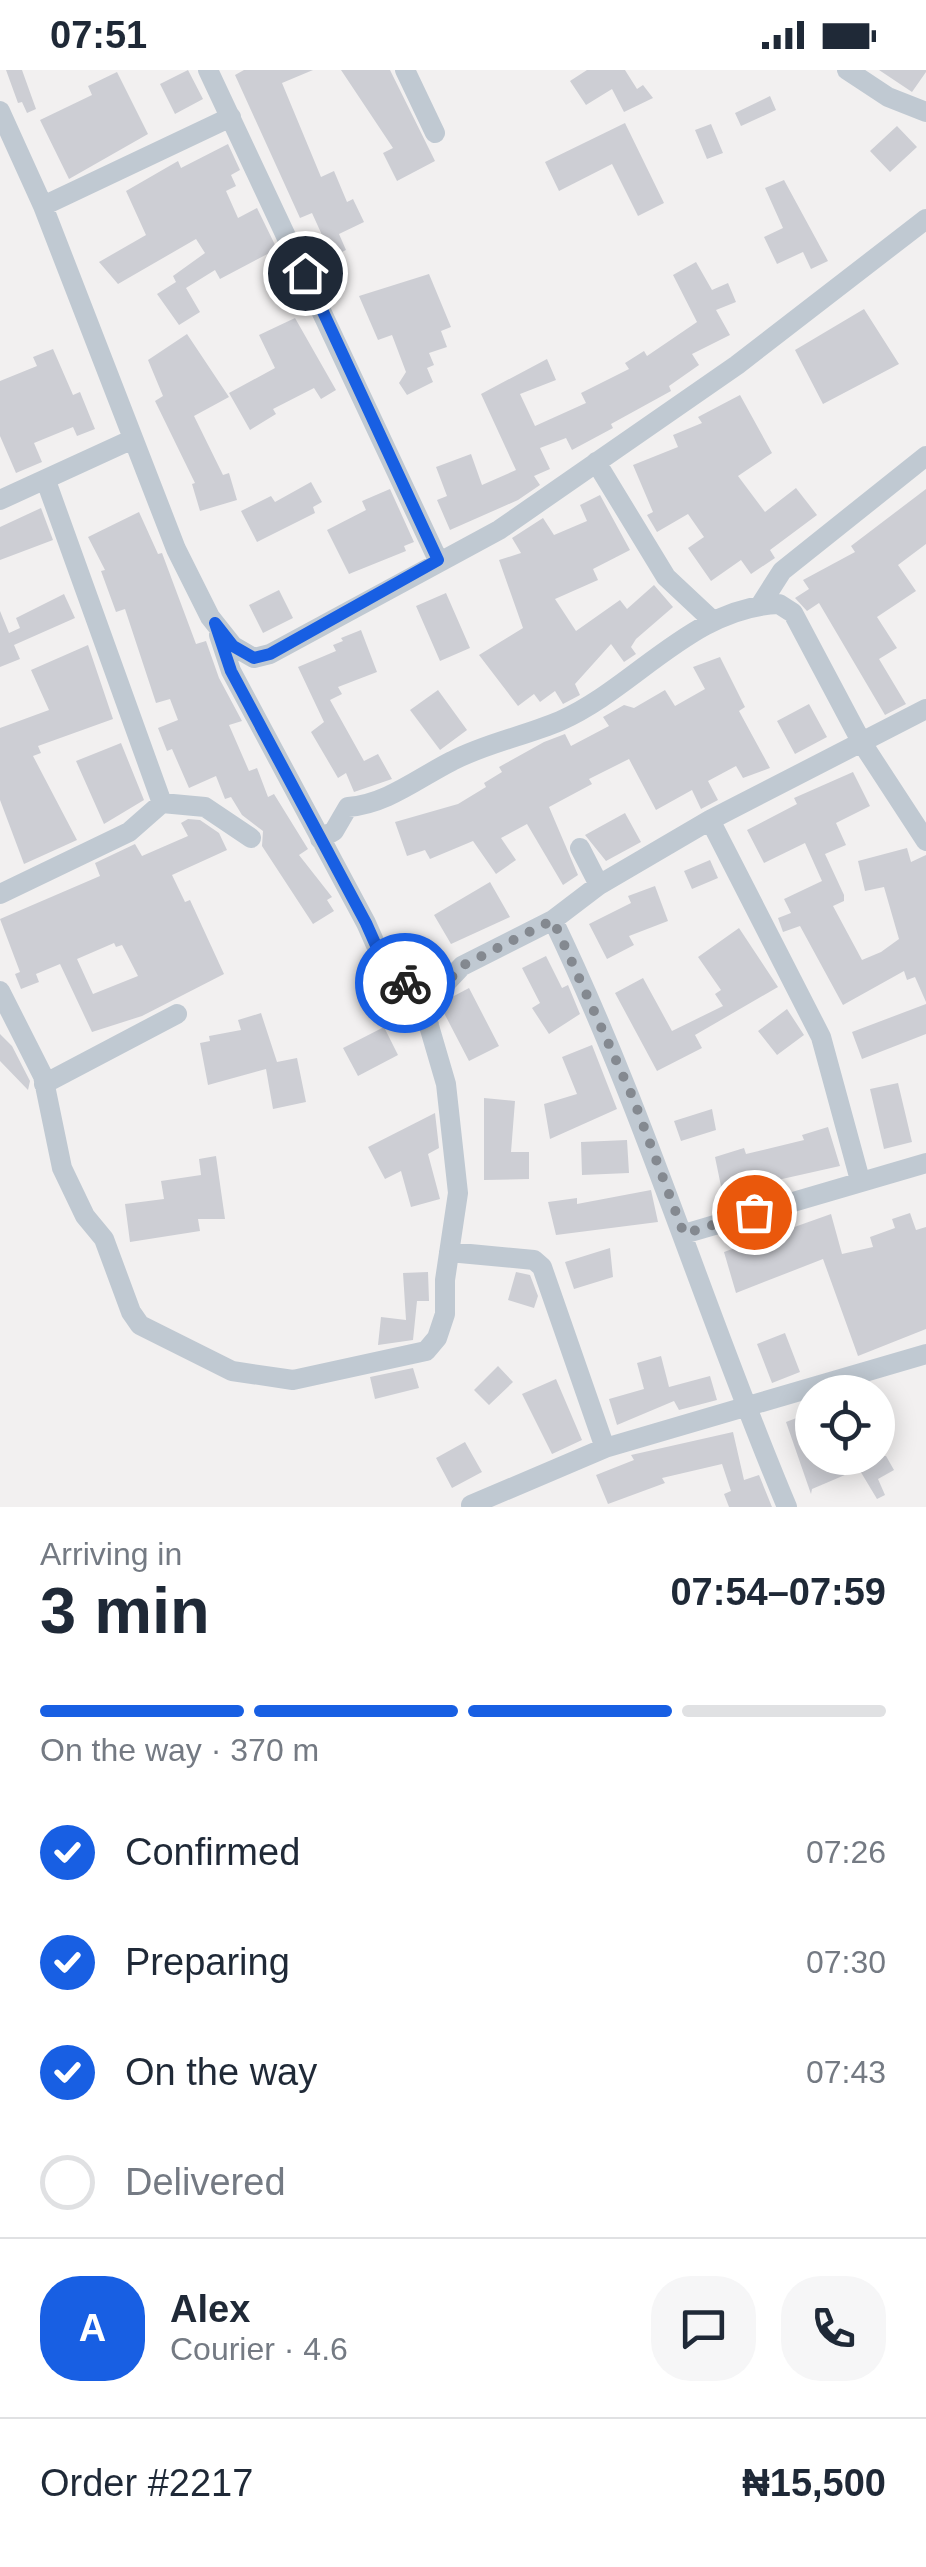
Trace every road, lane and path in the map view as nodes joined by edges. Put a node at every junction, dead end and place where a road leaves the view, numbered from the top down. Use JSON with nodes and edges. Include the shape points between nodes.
{"nodes":[{"id":1,"x":208,"y":70,"type":"edge"},
{"id":2,"x":405,"y":70,"type":"edge"},
{"id":3,"x":846,"y":70,"type":"edge"},
{"id":4,"x":0,"y":111,"type":"edge"},
{"id":5,"x":926,"y":112,"type":"edge"},
{"id":6,"x":231,"y":116,"type":"junction"},
{"id":7,"x":435,"y":133,"type":"dead end"},
{"id":8,"x":44,"y":206,"type":"junction"},
{"id":9,"x":926,"y":219,"type":"edge"},
{"id":10,"x":133,"y":439,"type":"junction"},
{"id":11,"x":926,"y":456,"type":"edge"},
{"id":12,"x":596,"y":462,"type":"junction"},
{"id":13,"x":46,"y":481,"type":"junction"},
{"id":14,"x":0,"y":500,"type":"edge"},
{"id":15,"x":438,"y":560,"type":"junction"},
{"id":16,"x":761,"y":604,"type":"junction"},
{"id":17,"x":713,"y":621,"type":"junction"},
{"id":18,"x":215,"y":623,"type":"junction"},
{"id":19,"x":926,"y":710,"type":"edge"},
{"id":20,"x":862,"y":743,"type":"junction"},
{"id":21,"x":162,"y":803,"type":"junction"},
{"id":22,"x":710,"y":820,"type":"junction"},
{"id":23,"x":251,"y":838,"type":"dead end"},
{"id":24,"x":320,"y":839,"type":"junction"},
{"id":25,"x":926,"y":842,"type":"edge"},
{"id":26,"x":580,"y":848,"type":"dead end"},
{"id":27,"x":599,"y":885,"type":"junction"},
{"id":28,"x":0,"y":894,"type":"edge"},
{"id":29,"x":553,"y":920,"type":"junction"},
{"id":30,"x":390,"y":977,"type":"junction"},
{"id":31,"x":0,"y":990,"type":"edge"},
{"id":32,"x":440,"y":990,"type":"junction"},
{"id":33,"x":177,"y":1014,"type":"dead end"},
{"id":34,"x":429,"y":1024,"type":"junction"},
{"id":35,"x":44,"y":1084,"type":"junction"},
{"id":36,"x":926,"y":1163,"type":"edge"},
{"id":37,"x":860,"y":1180,"type":"junction"},
{"id":38,"x":684,"y":1234,"type":"junction"},
{"id":39,"x":448,"y":1252,"type":"junction"},
{"id":40,"x":926,"y":1354,"type":"edge"},
{"id":41,"x":746,"y":1408,"type":"junction"},
{"id":42,"x":606,"y":1448,"type":"junction"},
{"id":43,"x":471,"y":1505,"type":"edge"},
{"id":44,"x":787,"y":1507,"type":"edge"}],
"edges":[{"from":1,"to":6,"type":"street"},
{"from":2,"to":7,"type":"street"},
{"from":3,"to":5,"type":"street"},
{"from":4,"to":8,"type":"street"},
{"from":6,"to":8,"type":"street"},
{"from":6,"to":15,"type":"street"},
{"from":8,"to":10,"type":"street"},
{"from":9,"to":12,"type":"street"},
{"from":10,"to":13,"type":"street"},
{"from":10,"to":18,"type":"street","via":[[176,549]]},
{"from":11,"to":16,"type":"street","via":[[782,571]]},
{"from":12,"to":15,"type":"street","via":[[499,530]]},
{"from":12,"to":17,"type":"street","via":[[666,577]]},
{"from":13,"to":14,"type":"street"},
{"from":13,"to":21,"type":"street"},
{"from":15,"to":18,"type":"street","via":[[270,654],[254,658],[233,646]]},
{"from":16,"to":17,"type":"street"},
{"from":16,"to":20,"type":"street","via":[[793,613]]},
{"from":17,"to":24,"type":"street","via":[[563,720],[455,759],[390,797],[348,807],[334,831]]},
{"from":18,"to":24,"type":"street","via":[[231,671]]},
{"from":19,"to":20,"type":"street"},
{"from":20,"to":22,"type":"street"},
{"from":20,"to":25,"type":"street"},
{"from":21,"to":23,"type":"street","via":[[204,807]]},
{"from":21,"to":28,"type":"street","via":[[129,832]]},
{"from":22,"to":27,"type":"street"},
{"from":22,"to":37,"type":"street","via":[[821,1037]]},
{"from":24,"to":30,"type":"street"},
{"from":26,"to":27,"type":"street"},
{"from":27,"to":29,"type":"street"},
{"from":29,"to":32,"type":"street","via":[[462,966]]},
{"from":29,"to":38,"type":"street","via":[[633,1098]]},
{"from":30,"to":32,"type":"street"},
{"from":30,"to":34,"type":"street"},
{"from":31,"to":35,"type":"street"},
{"from":32,"to":34,"type":"street","via":[[428,1008]]},
{"from":33,"to":35,"type":"street"},
{"from":34,"to":39,"type":"street","via":[[457,1163]]},
{"from":35,"to":39,"type":"street","via":[[62,1168],[104,1239],[130,1312],[160,1338],[232,1370],[293,1380],[426,1351],[446,1314]]},
{"from":36,"to":37,"type":"street"},
{"from":37,"to":38,"type":"street"},
{"from":38,"to":41,"type":"street"},
{"from":39,"to":42,"type":"street","via":[[534,1260],[542,1267]]},
{"from":40,"to":41,"type":"street"},
{"from":41,"to":42,"type":"street"},
{"from":41,"to":44,"type":"street"},
{"from":42,"to":43,"type":"street"}]}
